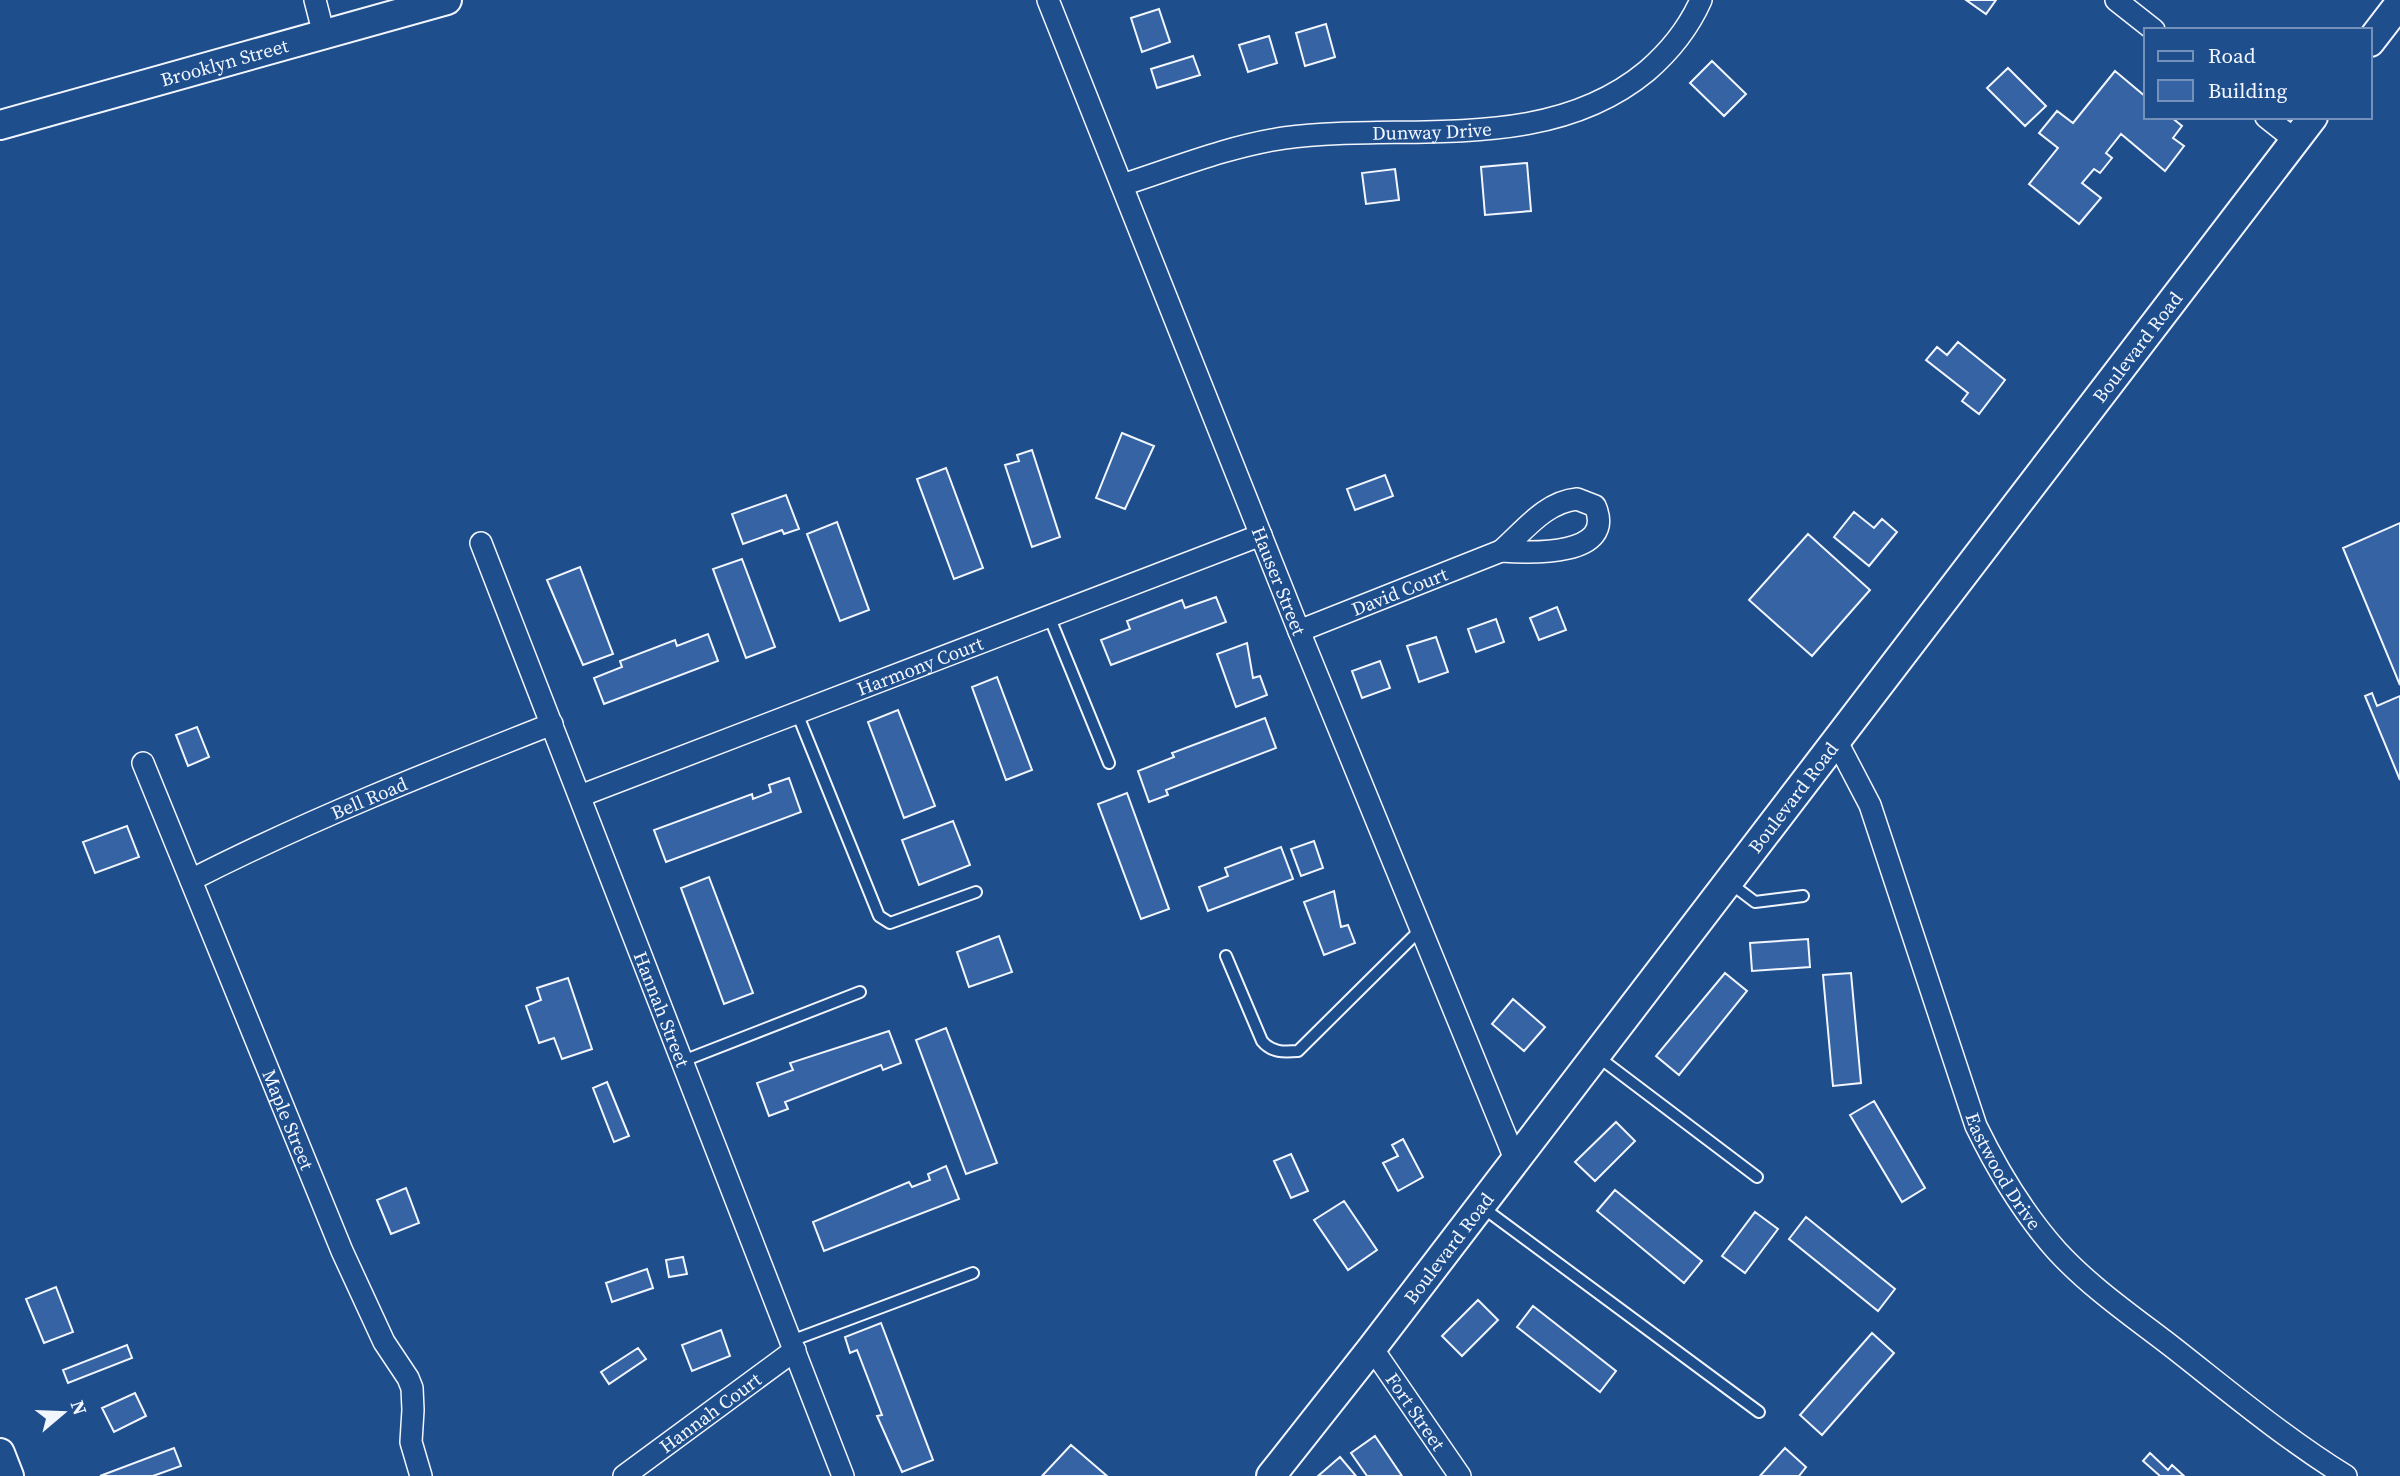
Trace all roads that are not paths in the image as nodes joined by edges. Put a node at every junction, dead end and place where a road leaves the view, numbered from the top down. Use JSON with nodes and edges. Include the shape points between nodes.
{"nodes":[{"id":1,"x":315,"y":0,"type":"edge"},
{"id":2,"x":447,"y":0,"type":"edge"},
{"id":3,"x":1048,"y":0,"type":"edge"},
{"id":4,"x":1701,"y":0,"type":"edge"},
{"id":5,"x":2116,"y":0,"type":"edge"},
{"id":6,"x":2400,"y":3,"type":"edge"},
{"id":7,"x":2151,"y":28,"type":"edge"},
{"id":8,"x":324,"y":35,"type":"junction"},
{"id":9,"x":2372,"y":39,"type":"edge"},
{"id":10,"x":2269,"y":119,"type":"edge"},
{"id":11,"x":2311,"y":119,"type":"edge"},
{"id":12,"x":0,"y":125,"type":"edge"},
{"id":13,"x":2295,"y":140,"type":"junction"},
{"id":14,"x":1122,"y":185,"type":"junction"},
{"id":15,"x":1261,"y":535,"type":"junction"},
{"id":16,"x":481,"y":542,"type":"dead end"},
{"id":17,"x":1501,"y":551,"type":"dead end"},
{"id":18,"x":1049,"y":616,"type":"junction"},
{"id":19,"x":1299,"y":631,"type":"junction"},
{"id":20,"x":797,"y":713,"type":"junction"},
{"id":21,"x":552,"y":724,"type":"junction"},
{"id":22,"x":1836,"y":740,"type":"junction"},
{"id":23,"x":143,"y":763,"type":"dead end"},
{"id":24,"x":1109,"y":763,"type":"dead end"},
{"id":25,"x":580,"y":796,"type":"junction"},
{"id":26,"x":191,"y":880,"type":"junction"},
{"id":27,"x":1728,"y":881,"type":"junction"},
{"id":28,"x":976,"y":892,"type":"dead end"},
{"id":29,"x":1803,"y":895,"type":"dead end"},
{"id":30,"x":1421,"y":929,"type":"junction"},
{"id":31,"x":1226,"y":956,"type":"dead end"},
{"id":32,"x":860,"y":992,"type":"dead end"},
{"id":33,"x":1595,"y":1055,"type":"junction"},
{"id":34,"x":683,"y":1061,"type":"junction"},
{"id":35,"x":1515,"y":1159,"type":"junction"},
{"id":36,"x":1757,"y":1177,"type":"dead end"},
{"id":37,"x":1480,"y":1205,"type":"junction"},
{"id":38,"x":973,"y":1273,"type":"dead end"},
{"id":39,"x":793,"y":1346,"type":"junction"},
{"id":40,"x":1372,"y":1348,"type":"junction"},
{"id":41,"x":1759,"y":1412,"type":"dead end"},
{"id":42,"x":0,"y":1453,"type":"edge"},
{"id":43,"x":9,"y":1476,"type":"edge"},
{"id":44,"x":421,"y":1476,"type":"edge"},
{"id":45,"x":624,"y":1476,"type":"edge"},
{"id":46,"x":844,"y":1476,"type":"edge"},
{"id":47,"x":1271,"y":1476,"type":"edge"},
{"id":48,"x":1460,"y":1476,"type":"edge"},
{"id":49,"x":2346,"y":1476,"type":"edge"}],
"edges":[{"from":1,"to":8,"type":"street"},
{"from":2,"to":8,"type":"street","name":"Brooklyn Street"},
{"from":3,"to":14,"type":"street","name":"Hauser Street"},
{"from":4,"to":14,"type":"street","name":"Dunway Drive","via":[[1662,58],[1616,94],[1564,116],[1485,130],[1286,138],[1227,151]]},
{"from":5,"to":7,"type":"street"},
{"from":6,"to":9,"type":"street"},
{"from":8,"to":12,"type":"street","name":"Brooklyn Street"},
{"from":10,"to":13,"type":"street"},
{"from":11,"to":13,"type":"street","name":"Boulevard Road"},
{"from":13,"to":22,"type":"street","name":"Boulevard Road"},
{"from":14,"to":15,"type":"street","name":"Hauser Street"},
{"from":15,"to":18,"type":"street","name":"Harmony Court"},
{"from":15,"to":19,"type":"street","name":"Hauser Street"},
{"from":16,"to":21,"type":"street","name":"Hannah Street"},
{"from":17,"to":19,"type":"street","name":"David Court"},
{"from":18,"to":20,"type":"street","name":"Harmony Court"},
{"from":18,"to":24,"type":"lane"},
{"from":19,"to":30,"type":"street","name":"Hauser Street"},
{"from":20,"to":25,"type":"street","name":"Harmony Court"},
{"from":20,"to":28,"type":"lane","via":[[879,916],[890,923]]},
{"from":21,"to":25,"type":"street","name":"Hannah Street"},
{"from":21,"to":26,"type":"street","name":"Bell Road","via":[[299,827]]},
{"from":22,"to":27,"type":"street","name":"Boulevard Road"},
{"from":22,"to":49,"type":"street","name":"Eastwood Drive","via":[[1870,805],[1976,1126],[2019,1203],[2058,1251],[2104,1294]]},
{"from":23,"to":26,"type":"street","name":"Maple Street"},
{"from":25,"to":34,"type":"street","name":"Hannah Street"},
{"from":26,"to":44,"type":"street","name":"Maple Street","via":[[342,1251],[384,1342],[412,1388],[411,1442]]},
{"from":27,"to":29,"type":"lane","via":[[1755,902]]},
{"from":27,"to":33,"type":"street","name":"Boulevard Road"},
{"from":30,"to":31,"type":"lane","via":[[1298,1051],[1269,1049],[1262,1041]]},
{"from":30,"to":35,"type":"street","name":"Hauser Street"},
{"from":32,"to":34,"type":"lane"},
{"from":33,"to":35,"type":"street","name":"Boulevard Road"},
{"from":33,"to":36,"type":"lane"},
{"from":34,"to":39,"type":"street","name":"Hannah Street"},
{"from":35,"to":37,"type":"street","name":"Boulevard Road"},
{"from":37,"to":40,"type":"street","name":"Boulevard Road"},
{"from":37,"to":41,"type":"lane"},
{"from":38,"to":39,"type":"lane"},
{"from":39,"to":45,"type":"street","name":"Hannah Court"},
{"from":39,"to":46,"type":"street","name":"Hannah Street"},
{"from":40,"to":47,"type":"street","name":"Boulevard Road"},
{"from":40,"to":48,"type":"street","name":"Fort Street"},
{"from":42,"to":43,"type":"street"}]}
